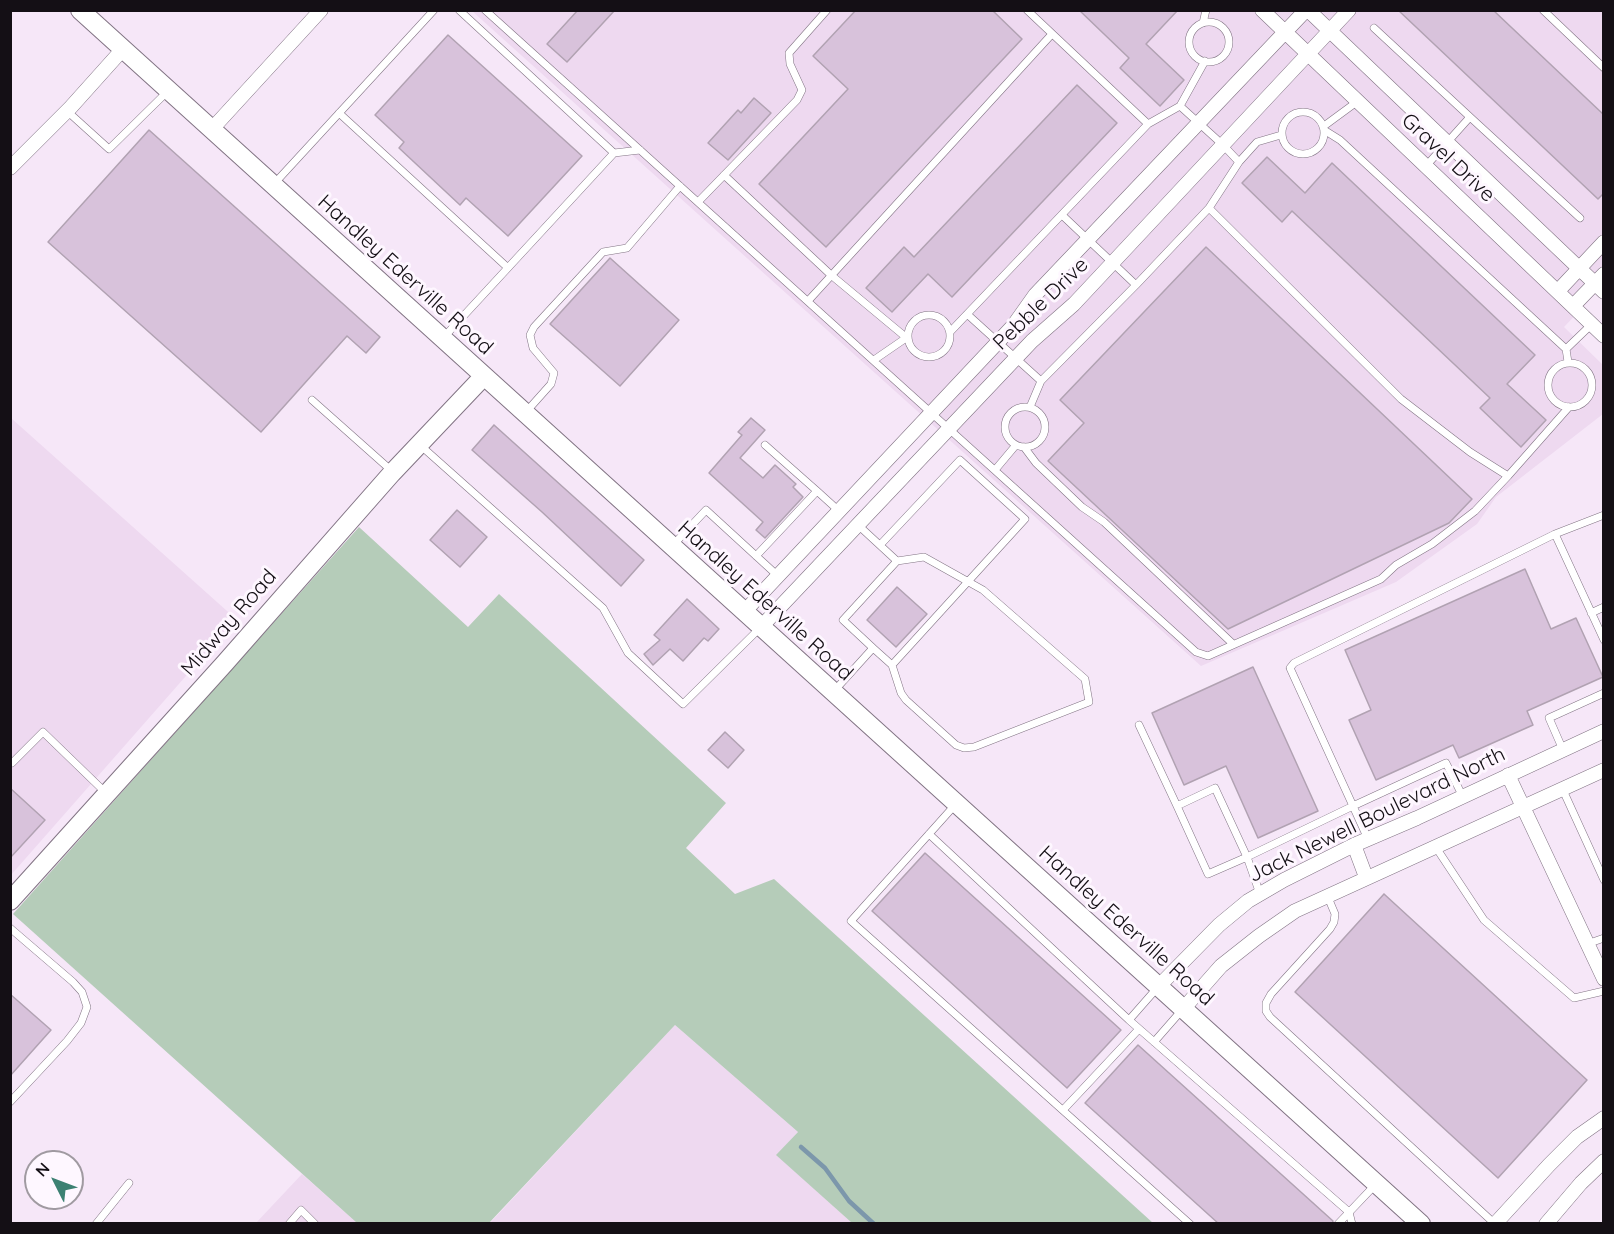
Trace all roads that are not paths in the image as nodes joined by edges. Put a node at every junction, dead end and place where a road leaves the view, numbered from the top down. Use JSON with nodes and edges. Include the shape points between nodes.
{"nodes":[{"id":1,"x":80,"y":10,"type":"edge"},
{"id":2,"x":321,"y":10,"type":"edge"},
{"id":3,"x":434,"y":10,"type":"edge"},
{"id":4,"x":459,"y":10,"type":"edge"},
{"id":5,"x":485,"y":10,"type":"edge"},
{"id":6,"x":1027,"y":10,"type":"edge"},
{"id":7,"x":1206,"y":10,"type":"edge"},
{"id":8,"x":1262,"y":10,"type":"edge"},
{"id":9,"x":1307,"y":10,"type":"edge"},
{"id":10,"x":1349,"y":10,"type":"edge"},
{"id":11,"x":1543,"y":10,"type":"edge"},
{"id":12,"x":824,"y":12,"type":"edge"},
{"id":13,"x":1203,"y":23,"type":"junction"},
{"id":14,"x":1374,"y":28,"type":"dead end"},
{"id":15,"x":1330,"y":31,"type":"junction"},
{"id":16,"x":1285,"y":33,"type":"junction"},
{"id":17,"x":1052,"y":34,"type":"junction"},
{"id":18,"x":123,"y":49,"type":"junction"},
{"id":19,"x":1308,"y":54,"type":"junction"},
{"id":20,"x":1205,"y":62,"type":"junction"},
{"id":21,"x":1604,"y":68,"type":"edge"},
{"id":22,"x":169,"y":91,"type":"junction"},
{"id":23,"x":1358,"y":101,"type":"junction"},
{"id":24,"x":1180,"y":106,"type":"junction"},
{"id":25,"x":67,"y":111,"type":"junction"},
{"id":26,"x":339,"y":113,"type":"junction"},
{"id":27,"x":1470,"y":117,"type":"junction"},
{"id":28,"x":1199,"y":123,"type":"junction"},
{"id":29,"x":1148,"y":124,"type":"junction"},
{"id":30,"x":1324,"y":128,"type":"junction"},
{"id":31,"x":212,"y":129,"type":"junction"},
{"id":32,"x":1281,"y":135,"type":"junction"},
{"id":33,"x":1447,"y":143,"type":"junction"},
{"id":34,"x":1223,"y":145,"type":"junction"},
{"id":35,"x":640,"y":150,"type":"junction"},
{"id":36,"x":615,"y":153,"type":"junction"},
{"id":37,"x":1239,"y":162,"type":"junction"},
{"id":38,"x":1426,"y":166,"type":"junction"},
{"id":39,"x":10,"y":168,"type":"edge"},
{"id":40,"x":724,"y":175,"type":"junction"},
{"id":41,"x":273,"y":185,"type":"junction"},
{"id":42,"x":681,"y":186,"type":"junction"},
{"id":43,"x":698,"y":202,"type":"junction"},
{"id":44,"x":1209,"y":208,"type":"junction"},
{"id":45,"x":1062,"y":215,"type":"junction"},
{"id":46,"x":1580,"y":218,"type":"dead end"},
{"id":47,"x":1089,"y":239,"type":"junction"},
{"id":48,"x":1604,"y":242,"type":"edge"},
{"id":49,"x":1113,"y":262,"type":"junction"},
{"id":50,"x":507,"y":267,"type":"junction"},
{"id":51,"x":1579,"y":268,"type":"junction"},
{"id":52,"x":831,"y":275,"type":"junction"},
{"id":53,"x":1600,"y":283,"type":"edge"},
{"id":54,"x":1136,"y":285,"type":"junction"},
{"id":55,"x":1558,"y":291,"type":"junction"},
{"id":56,"x":808,"y":301,"type":"junction"},
{"id":57,"x":1573,"y":306,"type":"junction"},
{"id":58,"x":967,"y":314,"type":"junction"},
{"id":59,"x":1592,"y":324,"type":"junction"},
{"id":60,"x":950,"y":332,"type":"junction"},
{"id":61,"x":1604,"y":336,"type":"edge"},
{"id":62,"x":907,"y":338,"type":"junction"},
{"id":63,"x":442,"y":339,"type":"junction"},
{"id":64,"x":999,"y":342,"type":"junction"},
{"id":65,"x":1566,"y":349,"type":"junction"},
{"id":66,"x":1016,"y":358,"type":"junction"},
{"id":67,"x":874,"y":360,"type":"junction"},
{"id":68,"x":1568,"y":362,"type":"junction"},
{"id":69,"x":483,"y":376,"type":"junction"},
{"id":70,"x":1041,"y":381,"type":"junction"},
{"id":71,"x":312,"y":400,"type":"dead end"},
{"id":72,"x":1030,"y":406,"type":"junction"},
{"id":73,"x":1569,"y":407,"type":"junction"},
{"id":74,"x":932,"y":412,"type":"junction"},
{"id":75,"x":524,"y":414,"type":"junction"},
{"id":76,"x":948,"y":429,"type":"junction"},
{"id":77,"x":419,"y":445,"type":"junction"},
{"id":78,"x":765,"y":445,"type":"dead end"},
{"id":79,"x":1020,"y":446,"type":"junction"},
{"id":80,"x":995,"y":470,"type":"junction"},
{"id":81,"x":393,"y":472,"type":"junction"},
{"id":82,"x":1508,"y":476,"type":"junction"},
{"id":83,"x":860,"y":489,"type":"junction"},
{"id":84,"x":817,"y":491,"type":"junction"},
{"id":85,"x":877,"y":504,"type":"junction"},
{"id":86,"x":839,"y":511,"type":"junction"},
{"id":87,"x":1604,"y":515,"type":"edge"},
{"id":88,"x":858,"y":525,"type":"junction"},
{"id":89,"x":1555,"y":534,"type":"junction"},
{"id":90,"x":880,"y":545,"type":"junction"},
{"id":91,"x":806,"y":546,"type":"junction"},
{"id":92,"x":671,"y":547,"type":"junction"},
{"id":93,"x":756,"y":556,"type":"junction"},
{"id":94,"x":897,"y":561,"type":"junction"},
{"id":95,"x":823,"y":562,"type":"junction"},
{"id":96,"x":778,"y":576,"type":"junction"},
{"id":97,"x":969,"y":580,"type":"junction"},
{"id":98,"x":1604,"y":607,"type":"edge"},
{"id":99,"x":744,"y":612,"type":"junction"},
{"id":100,"x":1591,"y":613,"type":"junction"},
{"id":101,"x":761,"y":627,"type":"junction"},
{"id":102,"x":1604,"y":640,"type":"edge"},
{"id":103,"x":1233,"y":644,"type":"junction"},
{"id":104,"x":873,"y":648,"type":"junction"},
{"id":105,"x":892,"y":665,"type":"junction"},
{"id":106,"x":833,"y":692,"type":"junction"},
{"id":107,"x":1604,"y":693,"type":"edge"},
{"id":108,"x":1139,"y":725,"type":"dead end"},
{"id":109,"x":1604,"y":731,"type":"edge"},
{"id":110,"x":1563,"y":750,"type":"junction"},
{"id":111,"x":10,"y":761,"type":"edge"},
{"id":112,"x":1604,"y":770,"type":"edge"},
{"id":113,"x":1508,"y":775,"type":"junction"},
{"id":114,"x":1562,"y":788,"type":"junction"},
{"id":115,"x":107,"y":794,"type":"junction"},
{"id":116,"x":1463,"y":796,"type":"junction"},
{"id":117,"x":956,"y":803,"type":"junction"},
{"id":118,"x":1177,"y":806,"type":"junction"},
{"id":119,"x":1353,"y":806,"type":"junction"},
{"id":120,"x":1522,"y":806,"type":"junction"},
{"id":121,"x":929,"y":834,"type":"junction"},
{"id":122,"x":1368,"y":839,"type":"junction"},
{"id":123,"x":1354,"y":845,"type":"junction"},
{"id":124,"x":1435,"y":846,"type":"junction"},
{"id":125,"x":1247,"y":857,"type":"junction"},
{"id":126,"x":1366,"y":877,"type":"junction"},
{"id":127,"x":1604,"y":880,"type":"edge"},
{"id":128,"x":1260,"y":894,"type":"junction"},
{"id":129,"x":1327,"y":895,"type":"junction"},
{"id":130,"x":10,"y":901,"type":"edge"},
{"id":131,"x":10,"y":928,"type":"edge"},
{"id":132,"x":1604,"y":938,"type":"edge"},
{"id":133,"x":1587,"y":944,"type":"junction"},
{"id":134,"x":1604,"y":980,"type":"edge"},
{"id":135,"x":1159,"y":986,"type":"junction"},
{"id":136,"x":1604,"y":991,"type":"edge"},
{"id":137,"x":1184,"y":1008,"type":"junction"},
{"id":138,"x":1129,"y":1020,"type":"junction"},
{"id":139,"x":1139,"y":1029,"type":"junction"},
{"id":140,"x":1154,"y":1042,"type":"junction"},
{"id":141,"x":10,"y":1101,"type":"edge"},
{"id":142,"x":1063,"y":1110,"type":"junction"},
{"id":143,"x":1604,"y":1118,"type":"edge"},
{"id":144,"x":1604,"y":1161,"type":"edge"},
{"id":145,"x":129,"y":1183,"type":"dead end"},
{"id":146,"x":1376,"y":1183,"type":"junction"},
{"id":147,"x":1349,"y":1212,"type":"junction"},
{"id":148,"x":96,"y":1224,"type":"edge"},
{"id":149,"x":289,"y":1224,"type":"edge"},
{"id":150,"x":315,"y":1224,"type":"edge"},
{"id":151,"x":1190,"y":1224,"type":"edge"},
{"id":152,"x":1338,"y":1224,"type":"edge"},
{"id":153,"x":1352,"y":1224,"type":"edge"},
{"id":154,"x":1421,"y":1224,"type":"edge"},
{"id":155,"x":1495,"y":1224,"type":"edge"},
{"id":156,"x":1546,"y":1224,"type":"edge"}],
"edges":[{"from":1,"to":18,"type":"main road","name":"Handley Ederville Road"},
{"from":2,"to":31,"type":"street"},
{"from":3,"to":26,"type":"lane"},
{"from":4,"to":36,"type":"lane"},
{"from":5,"to":35,"type":"lane"},
{"from":6,"to":17,"type":"lane"},
{"from":7,"to":13,"type":"lane"},
{"from":8,"to":16,"type":"street","name":"Gravel Drive"},
{"from":9,"to":15,"type":"street","name":"Gravel Drive"},
{"from":9,"to":16,"type":"street","name":"Pebble Drive"},
{"from":10,"to":15,"type":"street","name":"Pebble Drive"},
{"from":11,"to":21,"type":"lane"},
{"from":12,"to":40,"type":"lane","via":[[789,53],[802,90],[797,100]]},
{"from":13,"to":20,"type":"lane","via":[[1192,31],[1189,44],[1194,56]]},
{"from":13,"to":20,"type":"lane","via":[[1216,23],[1228,39],[1222,56]]},
{"from":14,"to":27,"type":"lane"},
{"from":15,"to":19,"type":"street","name":"Pebble Drive"},
{"from":15,"to":33,"type":"street","name":"Gravel Drive"},
{"from":16,"to":19,"type":"street","name":"Gravel Drive"},
{"from":16,"to":28,"type":"street","name":"Pebble Drive"},
{"from":17,"to":29,"type":"lane"},
{"from":17,"to":52,"type":"lane"},
{"from":18,"to":22,"type":"main road","name":"Handley Ederville Road"},
{"from":18,"to":25,"type":"street"},
{"from":19,"to":23,"type":"street","name":"Gravel Drive"},
{"from":19,"to":34,"type":"street","name":"Pebble Drive"},
{"from":20,"to":24,"type":"lane"},
{"from":22,"to":25,"type":"lane","via":[[109,148]]},
{"from":22,"to":31,"type":"main road","name":"Handley Ederville Road"},
{"from":23,"to":30,"type":"lane"},
{"from":23,"to":38,"type":"street","name":"Gravel Drive"},
{"from":24,"to":28,"type":"lane"},
{"from":24,"to":29,"type":"lane"},
{"from":25,"to":39,"type":"street"},
{"from":26,"to":41,"type":"lane"},
{"from":26,"to":50,"type":"lane"},
{"from":27,"to":33,"type":"lane"},
{"from":27,"to":46,"type":"lane"},
{"from":28,"to":34,"type":"lane"},
{"from":28,"to":47,"type":"street","name":"Pebble Drive"},
{"from":29,"to":45,"type":"lane"},
{"from":30,"to":32,"type":"lane","via":[[1315,115],[1300,111],[1287,118]]},
{"from":30,"to":32,"type":"lane","via":[[1320,146],[1302,155],[1289,150]]},
{"from":30,"to":65,"type":"lane"},
{"from":31,"to":41,"type":"main road","name":"Handley Ederville Road"},
{"from":32,"to":37,"type":"lane","via":[[1257,142]]},
{"from":33,"to":38,"type":"lane"},
{"from":33,"to":51,"type":"street","name":"Gravel Drive"},
{"from":34,"to":37,"type":"lane"},
{"from":34,"to":49,"type":"street","name":"Pebble Drive"},
{"from":35,"to":36,"type":"lane"},
{"from":35,"to":42,"type":"lane"},
{"from":36,"to":50,"type":"lane"},
{"from":37,"to":44,"type":"lane"},
{"from":38,"to":55,"type":"street","name":"Gravel Drive"},
{"from":40,"to":43,"type":"lane"},
{"from":40,"to":52,"type":"lane"},
{"from":41,"to":63,"type":"main road","name":"Handley Ederville Road"},
{"from":42,"to":43,"type":"lane"},
{"from":42,"to":75,"type":"lane","via":[[627,248],[603,252],[534,327],[530,335],[533,348],[554,373],[551,384]]},
{"from":43,"to":56,"type":"lane"},
{"from":44,"to":54,"type":"lane"},
{"from":44,"to":82,"type":"lane","via":[[1401,399]]},
{"from":45,"to":47,"type":"lane"},
{"from":45,"to":58,"type":"lane"},
{"from":47,"to":49,"type":"lane"},
{"from":47,"to":64,"type":"street","name":"Pebble Drive","via":[[1035,295]]},
{"from":48,"to":51,"type":"street"},
{"from":49,"to":54,"type":"lane"},
{"from":49,"to":66,"type":"street","name":"Pebble Drive"},
{"from":50,"to":63,"type":"lane"},
{"from":51,"to":53,"type":"street","name":"Gravel Drive"},
{"from":51,"to":55,"type":"street"},
{"from":52,"to":56,"type":"lane"},
{"from":52,"to":62,"type":"lane"},
{"from":53,"to":57,"type":"street"},
{"from":54,"to":70,"type":"lane"},
{"from":55,"to":57,"type":"street","name":"Gravel Drive"},
{"from":56,"to":67,"type":"lane"},
{"from":57,"to":59,"type":"street","name":"Gravel Drive"},
{"from":58,"to":60,"type":"lane"},
{"from":58,"to":64,"type":"lane"},
{"from":59,"to":61,"type":"street","name":"Gravel Drive"},
{"from":59,"to":65,"type":"lane"},
{"from":60,"to":62,"type":"lane","via":[[938,316],[925,315],[910,326]]},
{"from":60,"to":62,"type":"lane","via":[[948,345],[933,357],[920,355]]},
{"from":62,"to":67,"type":"lane"},
{"from":63,"to":69,"type":"main road","name":"Handley Ederville Road"},
{"from":64,"to":66,"type":"lane"},
{"from":64,"to":74,"type":"street","name":"Pebble Drive"},
{"from":65,"to":68,"type":"lane"},
{"from":66,"to":70,"type":"lane"},
{"from":66,"to":76,"type":"street","name":"Pebble Drive"},
{"from":67,"to":74,"type":"lane"},
{"from":68,"to":73,"type":"lane","via":[[1554,368],[1548,389],[1555,402]]},
{"from":68,"to":73,"type":"lane","via":[[1587,371],[1592,384],[1582,403]]},
{"from":69,"to":75,"type":"main road","name":"Handley Ederville Road"},
{"from":69,"to":77,"type":"main road","name":"Midway Road"},
{"from":70,"to":72,"type":"lane"},
{"from":71,"to":81,"type":"lane"},
{"from":72,"to":79,"type":"lane","via":[[1017,408],[1005,423],[1007,436]]},
{"from":72,"to":79,"type":"lane","via":[[1040,412],[1046,430],[1034,445]]},
{"from":73,"to":82,"type":"lane"},
{"from":74,"to":76,"type":"lane"},
{"from":74,"to":83,"type":"street","name":"Pebble Drive"},
{"from":75,"to":92,"type":"main road","name":"Handley Ederville Road"},
{"from":76,"to":80,"type":"lane"},
{"from":76,"to":85,"type":"street","name":"Pebble Drive"},
{"from":77,"to":81,"type":"main road","name":"Midway Road"},
{"from":77,"to":101,"type":"lane","via":[[603,608],[628,653],[682,704]]},
{"from":78,"to":84,"type":"lane"},
{"from":79,"to":80,"type":"lane"},
{"from":79,"to":103,"type":"lane"},
{"from":80,"to":103,"type":"lane","via":[[1196,652],[1208,656]]},
{"from":81,"to":115,"type":"main road","name":"Midway Road"},
{"from":82,"to":103,"type":"lane","via":[[1475,511],[1381,579]]},
{"from":83,"to":85,"type":"street"},
{"from":83,"to":86,"type":"street","name":"Pebble Drive"},
{"from":84,"to":86,"type":"lane"},
{"from":84,"to":93,"type":"lane"},
{"from":85,"to":88,"type":"street","name":"Pebble Drive"},
{"from":86,"to":91,"type":"street","name":"Pebble Drive"},
{"from":87,"to":89,"type":"lane"},
{"from":88,"to":90,"type":"lane"},
{"from":88,"to":95,"type":"street","name":"Pebble Drive"},
{"from":89,"to":100,"type":"lane"},
{"from":89,"to":119,"type":"lane","via":[[1290,668]]},
{"from":90,"to":94,"type":"lane"},
{"from":90,"to":97,"type":"lane","via":[[960,460],[1025,519]]},
{"from":91,"to":95,"type":"street"},
{"from":91,"to":96,"type":"street","name":"Pebble Drive"},
{"from":92,"to":93,"type":"lane","via":[[706,510]]},
{"from":92,"to":99,"type":"main road","name":"Handley Ederville Road"},
{"from":93,"to":96,"type":"lane"},
{"from":94,"to":97,"type":"lane","via":[[924,557]]},
{"from":94,"to":104,"type":"lane","via":[[843,620]]},
{"from":95,"to":101,"type":"street","name":"Pebble Drive"},
{"from":96,"to":99,"type":"street","name":"Pebble Drive"},
{"from":97,"to":105,"type":"lane"},
{"from":97,"to":105,"type":"lane","via":[[1085,679],[1089,702],[964,748],[906,700]]},
{"from":98,"to":100,"type":"lane"},
{"from":99,"to":101,"type":"main road","name":"Handley Ederville Road"},
{"from":100,"to":102,"type":"lane"},
{"from":101,"to":106,"type":"main road","name":"Handley Ederville Road"},
{"from":104,"to":105,"type":"lane"},
{"from":104,"to":106,"type":"lane"},
{"from":106,"to":117,"type":"main road","name":"Handley Ederville Road"},
{"from":107,"to":110,"type":"lane","via":[[1549,718]]},
{"from":108,"to":118,"type":"lane"},
{"from":109,"to":110,"type":"street","name":"Jack Newell Boulevard North"},
{"from":110,"to":113,"type":"street","name":"Jack Newell Boulevard North"},
{"from":111,"to":115,"type":"lane","via":[[43,732]]},
{"from":112,"to":114,"type":"street"},
{"from":113,"to":116,"type":"street","name":"Jack Newell Boulevard North"},
{"from":113,"to":120,"type":"street"},
{"from":114,"to":120,"type":"street"},
{"from":114,"to":127,"type":"lane"},
{"from":115,"to":130,"type":"main road","name":"Midway Road"},
{"from":116,"to":119,"type":"lane","via":[[1446,763]]},
{"from":116,"to":122,"type":"street","name":"Jack Newell Boulevard North"},
{"from":117,"to":121,"type":"lane"},
{"from":117,"to":135,"type":"main road","name":"Handley Ederville Road"},
{"from":118,"to":125,"type":"lane","via":[[1208,874]]},
{"from":118,"to":125,"type":"lane","via":[[1215,788]]},
{"from":119,"to":122,"type":"lane"},
{"from":119,"to":125,"type":"lane"},
{"from":120,"to":124,"type":"street"},
{"from":120,"to":133,"type":"street"},
{"from":121,"to":138,"type":"lane"},
{"from":121,"to":142,"type":"lane","via":[[851,921]]},
{"from":122,"to":123,"type":"street","name":"Jack Newell Boulevard North"},
{"from":123,"to":126,"type":"street"},
{"from":123,"to":128,"type":"street","name":"Jack Newell Boulevard North"},
{"from":124,"to":126,"type":"street"},
{"from":124,"to":136,"type":"lane","via":[[1484,920],[1574,998]]},
{"from":125,"to":128,"type":"lane"},
{"from":126,"to":129,"type":"street"},
{"from":128,"to":135,"type":"street","name":"Jack Newell Boulevard North","via":[[1219,925]]},
{"from":129,"to":137,"type":"street","via":[[1258,936],[1221,966]]},
{"from":129,"to":155,"type":"lane","via":[[1334,922],[1271,994],[1266,1011]]},
{"from":131,"to":141,"type":"lane","via":[[73,982],[87,1007],[67,1041]]},
{"from":132,"to":133,"type":"lane"},
{"from":133,"to":134,"type":"street"},
{"from":135,"to":137,"type":"main road","name":"Handley Ederville Road"},
{"from":135,"to":138,"type":"lane"},
{"from":137,"to":140,"type":"lane"},
{"from":137,"to":146,"type":"main road","name":"Handley Ederville Road"},
{"from":138,"to":139,"type":"lane"},
{"from":139,"to":140,"type":"lane"},
{"from":139,"to":142,"type":"lane"},
{"from":140,"to":147,"type":"lane"},
{"from":142,"to":151,"type":"lane"},
{"from":143,"to":155,"type":"street","via":[[1570,1144]]},
{"from":144,"to":156,"type":"street"},
{"from":145,"to":148,"type":"lane"},
{"from":146,"to":147,"type":"lane"},
{"from":146,"to":154,"type":"main road","name":"Handley Ederville Road"},
{"from":147,"to":152,"type":"lane"},
{"from":147,"to":153,"type":"lane"},
{"from":149,"to":150,"type":"lane","via":[[301,1210]]}]}
